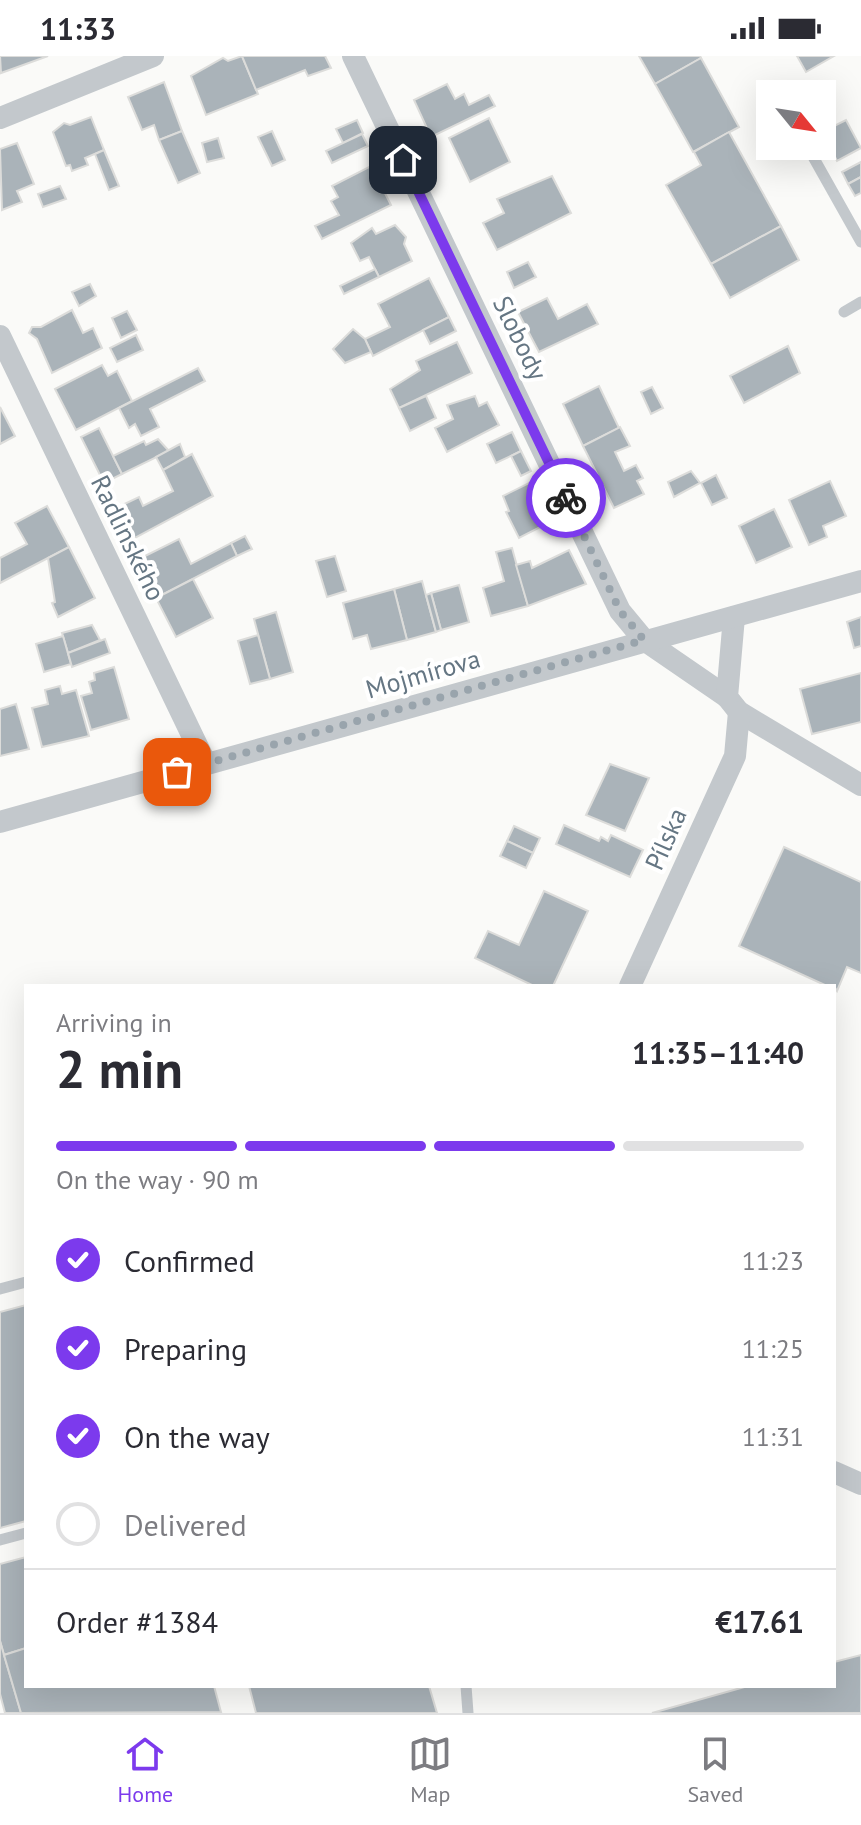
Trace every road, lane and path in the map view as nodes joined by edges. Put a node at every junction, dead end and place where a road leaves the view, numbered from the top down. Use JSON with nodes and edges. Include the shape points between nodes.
{"nodes":[{"id":1,"x":153,"y":56,"type":"edge"},
{"id":2,"x":353,"y":56,"type":"edge"},
{"id":3,"x":0,"y":118,"type":"edge"},
{"id":4,"x":815,"y":160,"type":"edge"},
{"id":5,"x":861,"y":242,"type":"edge"},
{"id":6,"x":861,"y":302,"type":"edge"},
{"id":7,"x":844,"y":312,"type":"dead end"},
{"id":8,"x":0,"y":336,"type":"edge"},
{"id":9,"x":861,"y":581,"type":"edge"},
{"id":10,"x":734,"y":617,"type":"junction"},
{"id":11,"x":644,"y":640,"type":"junction"},
{"id":12,"x":733,"y":705,"type":"junction"},
{"id":13,"x":206,"y":764,"type":"junction"},
{"id":14,"x":861,"y":785,"type":"edge"},
{"id":15,"x":0,"y":822,"type":"edge"},
{"id":16,"x":631,"y":984,"type":"edge"},
{"id":17,"x":24,"y":1283,"type":"edge"},
{"id":18,"x":0,"y":1289,"type":"edge"},
{"id":19,"x":836,"y":1473,"type":"edge"},
{"id":20,"x":861,"y":1484,"type":"edge"},
{"id":21,"x":24,"y":1534,"type":"edge"},
{"id":22,"x":0,"y":1540,"type":"edge"},
{"id":23,"x":466,"y":1688,"type":"edge"},
{"id":24,"x":468,"y":1713,"type":"edge"}],
"edges":[{"from":1,"to":3,"type":"street"},
{"from":2,"to":11,"type":"street","name":"Slobody","via":[[620,611]]},
{"from":4,"to":5,"type":"lane"},
{"from":6,"to":7,"type":"lane"},
{"from":8,"to":13,"type":"street","name":"Radlinského"},
{"from":9,"to":10,"type":"street","name":"Mojmírova"},
{"from":10,"to":11,"type":"street","name":"Mojmírova"},
{"from":10,"to":12,"type":"street","name":"Pílska"},
{"from":11,"to":12,"type":"street","name":"Slobody"},
{"from":11,"to":13,"type":"street","name":"Mojmírova"},
{"from":12,"to":14,"type":"street","name":"Slobody"},
{"from":12,"to":16,"type":"street","name":"Pílska","via":[[735,756]]},
{"from":13,"to":15,"type":"street","name":"Mojmírova"},
{"from":17,"to":18,"type":"lane"},
{"from":19,"to":20,"type":"street"},
{"from":21,"to":22,"type":"lane"},
{"from":23,"to":24,"type":"lane"}]}
